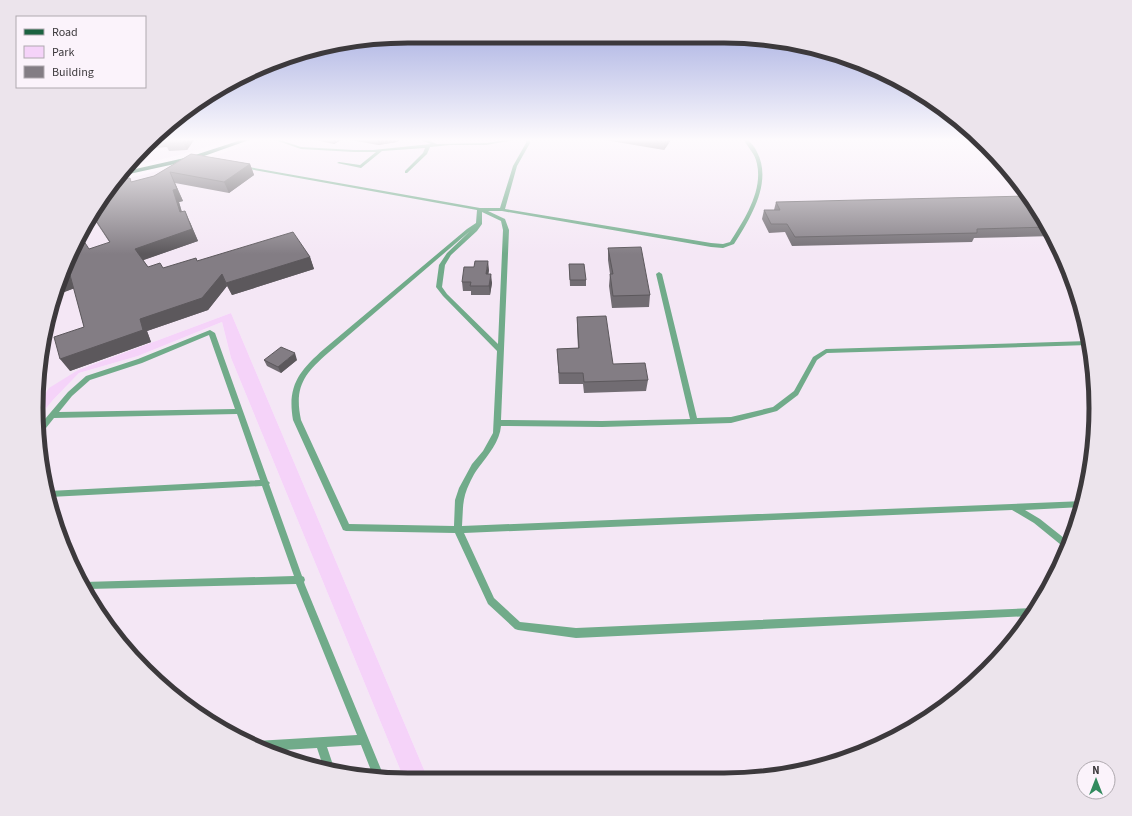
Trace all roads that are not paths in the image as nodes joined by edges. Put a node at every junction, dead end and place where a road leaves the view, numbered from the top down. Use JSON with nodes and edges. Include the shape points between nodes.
{"nodes":[{"id":1,"x":305,"y":178,"type":"edge"},
{"id":2,"x":511,"y":178,"type":"edge"},
{"id":3,"x":760,"y":178,"type":"edge"},
{"id":4,"x":480,"y":209,"type":"junction"},
{"id":5,"x":502,"y":210,"type":"junction"},
{"id":6,"x":479,"y":224,"type":"junction"},
{"id":7,"x":660,"y":274,"type":"dead end"},
{"id":8,"x":1083,"y":343,"type":"edge"},
{"id":9,"x":501,"y":351,"type":"junction"},
{"id":10,"x":240,"y":411,"type":"junction"},
{"id":11,"x":53,"y":415,"type":"junction"},
{"id":12,"x":694,"y":421,"type":"junction"},
{"id":13,"x":497,"y":423,"type":"junction"},
{"id":14,"x":44,"y":426,"type":"edge"},
{"id":15,"x":266,"y":483,"type":"junction"},
{"id":16,"x":53,"y":494,"type":"edge"},
{"id":17,"x":1076,"y":504,"type":"edge"},
{"id":18,"x":1015,"y":508,"type":"junction"},
{"id":19,"x":458,"y":530,"type":"junction"},
{"id":20,"x":1063,"y":542,"type":"edge"},
{"id":21,"x":301,"y":580,"type":"junction"},
{"id":22,"x":89,"y":585,"type":"edge"},
{"id":23,"x":1026,"y":612,"type":"edge"},
{"id":24,"x":364,"y":740,"type":"junction"},
{"id":25,"x":320,"y":743,"type":"junction"},
{"id":26,"x":269,"y":745,"type":"edge"},
{"id":27,"x":328,"y":764,"type":"edge"},
{"id":28,"x":377,"y":771,"type":"edge"}],
"edges":[{"from":1,"to":4,"type":"lane"},
{"from":2,"to":5,"type":"lane"},
{"from":3,"to":5,"type":"lane","via":[[757,195],[740,230],[732,243],[723,246]]},
{"from":4,"to":5,"type":"lane"},
{"from":4,"to":6,"type":"lane"},
{"from":4,"to":9,"type":"lane","via":[[503,220],[506,230]]},
{"from":6,"to":9,"type":"lane","via":[[464,242],[449,254],[442,265],[439,287]]},
{"from":6,"to":19,"type":"lane","via":[[326,350],[304,372],[299,381],[293,407],[346,527]]},
{"from":7,"to":12,"type":"lane"},
{"from":8,"to":12,"type":"lane","via":[[826,350],[815,359],[796,393],[775,409],[731,420]]},
{"from":9,"to":13,"type":"lane"},
{"from":10,"to":11,"type":"lane"},
{"from":10,"to":11,"type":"lane","via":[[210,332],[140,361],[88,378],[70,394]]},
{"from":10,"to":15,"type":"lane"},
{"from":11,"to":14,"type":"lane"},
{"from":12,"to":13,"type":"lane","via":[[602,424]]},
{"from":13,"to":19,"type":"lane","via":[[497,433],[468,477],[459,500]]},
{"from":15,"to":16,"type":"lane"},
{"from":15,"to":21,"type":"lane"},
{"from":17,"to":18,"type":"lane"},
{"from":18,"to":19,"type":"lane"},
{"from":18,"to":20,"type":"lane","via":[[1037,521]]},
{"from":19,"to":23,"type":"lane","via":[[490,601],[518,626],[576,633]]},
{"from":21,"to":22,"type":"lane"},
{"from":21,"to":24,"type":"lane"},
{"from":24,"to":25,"type":"lane"},
{"from":24,"to":28,"type":"lane"},
{"from":25,"to":26,"type":"lane"},
{"from":25,"to":27,"type":"lane"}]}
